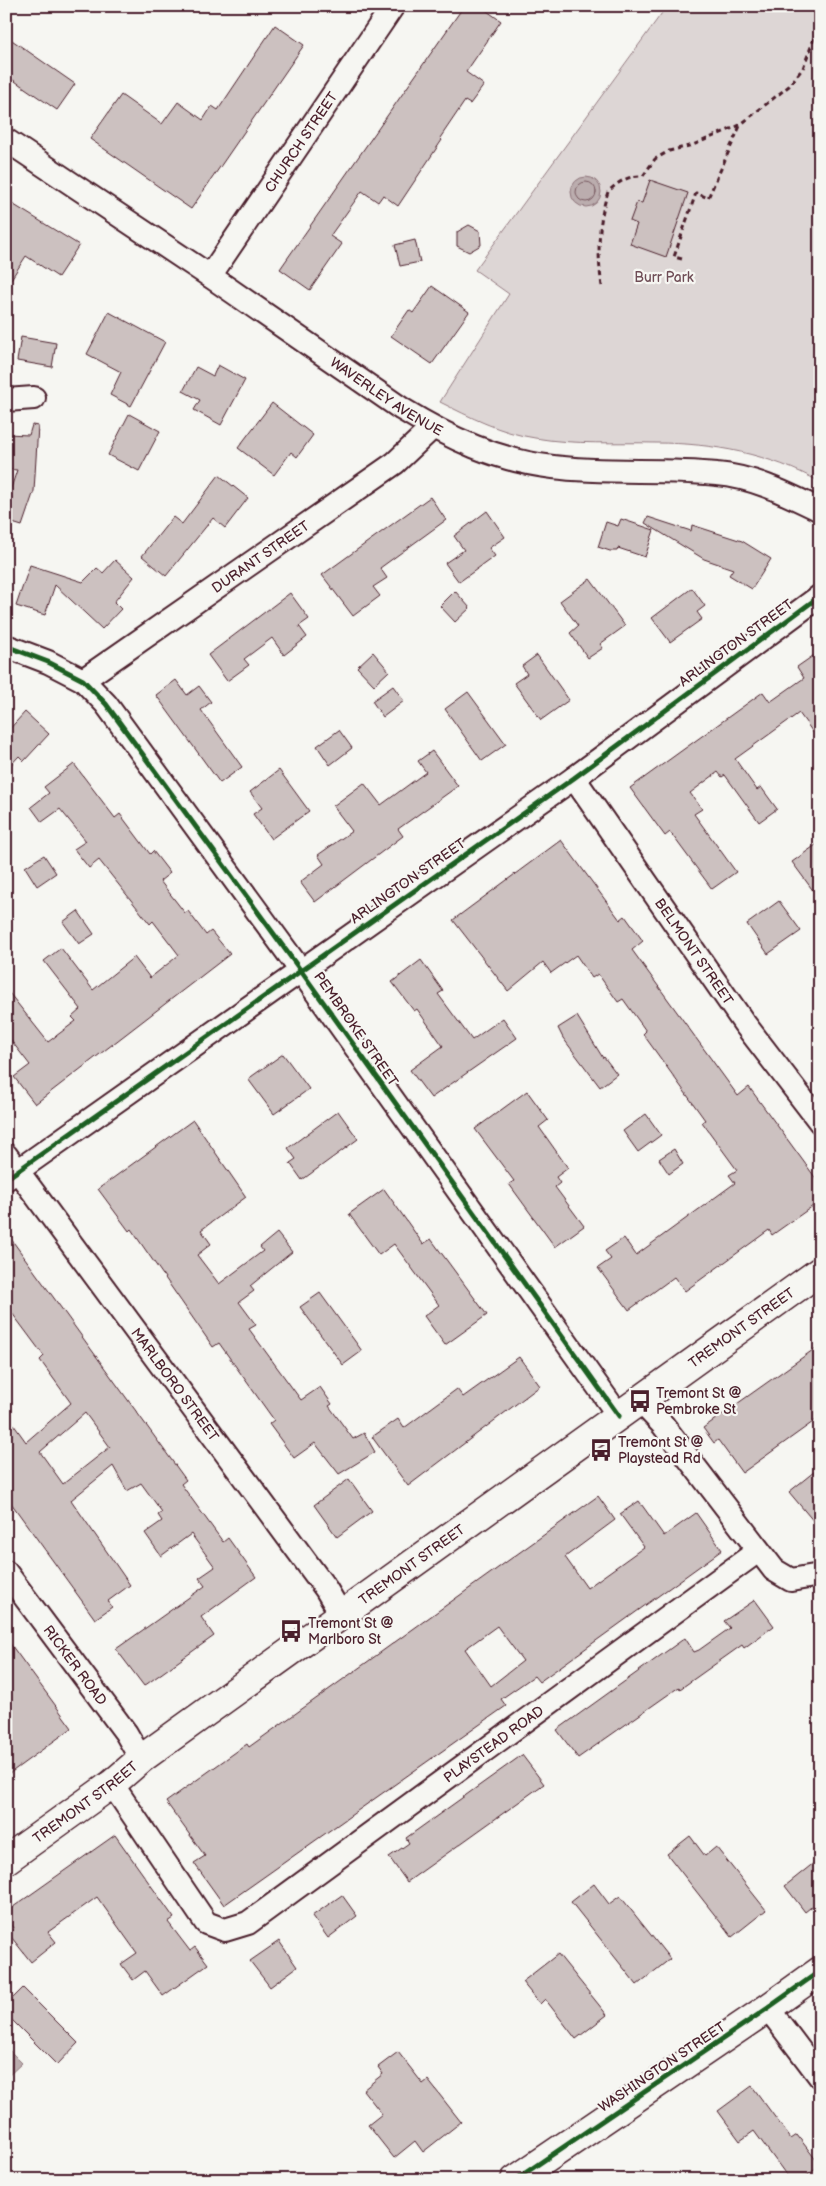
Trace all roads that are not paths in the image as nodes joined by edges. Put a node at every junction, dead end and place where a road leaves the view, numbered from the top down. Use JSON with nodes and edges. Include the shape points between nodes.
{"nodes":[{"id":1,"x":393,"y":6,"type":"edge"},
{"id":2,"x":6,"y":140,"type":"edge"},
{"id":3,"x":210,"y":276,"type":"junction"},
{"id":4,"x":34,"y":398,"type":"dead end"},
{"id":5,"x":6,"y":400,"type":"edge"},
{"id":6,"x":432,"y":428,"type":"junction"},
{"id":7,"x":820,"y":510,"type":"edge"},
{"id":8,"x":820,"y":596,"type":"edge"},
{"id":9,"x":6,"y":646,"type":"edge"},
{"id":10,"x":83,"y":680,"type":"junction"},
{"id":11,"x":574,"y":778,"type":"junction"},
{"id":12,"x":301,"y":971,"type":"junction"},
{"id":13,"x":820,"y":1122,"type":"edge"},
{"id":14,"x":10,"y":1168,"type":"edge"},
{"id":15,"x":820,"y":1272,"type":"edge"},
{"id":16,"x":630,"y":1408,"type":"junction"},
{"id":17,"x":758,"y":1551,"type":"junction"},
{"id":18,"x":6,"y":1572,"type":"edge"},
{"id":19,"x":820,"y":1575,"type":"edge"},
{"id":20,"x":342,"y":1616,"type":"junction"},
{"id":21,"x":141,"y":1759,"type":"junction"},
{"id":22,"x":112,"y":1784,"type":"junction"},
{"id":23,"x":6,"y":1860,"type":"edge"},
{"id":24,"x":820,"y":1971,"type":"edge"},
{"id":25,"x":768,"y":2008,"type":"junction"},
{"id":26,"x":820,"y":2076,"type":"edge"},
{"id":27,"x":515,"y":2180,"type":"edge"}],
"edges":[{"from":1,"to":3,"type":"street","name":"CHURCH STREET"},
{"from":2,"to":3,"type":"street","name":"WAVERLEY AVENUE"},
{"from":3,"to":6,"type":"street","name":"WAVERLEY AVENUE"},
{"from":4,"to":5,"type":"street"},
{"from":6,"to":7,"type":"street","name":"WAVERLEY AVENUE","via":[[499,456],[554,467],[718,474],[776,488]]},
{"from":6,"to":10,"type":"street","name":"DURANT STREET","via":[[395,463]]},
{"from":8,"to":11,"type":"street","name":"ARLINGTON STREET"},
{"from":9,"to":10,"type":"street","name":"PEMBROKE STREET"},
{"from":10,"to":12,"type":"street","name":"PEMBROKE STREET","via":[[106,704]]},
{"from":11,"to":12,"type":"street","name":"ARLINGTON STREET"},
{"from":11,"to":13,"type":"street","name":"BELMONT STREET","via":[[744,1023]]},
{"from":12,"to":14,"type":"street","name":"ARLINGTON STREET"},
{"from":12,"to":16,"type":"street","name":"PEMBROKE STREET"},
{"from":14,"to":20,"type":"street","name":"MARLBORO STREET","via":[[326,1589]]},
{"from":15,"to":16,"type":"main road","name":"TREMONT STREET"},
{"from":16,"to":17,"type":"street","via":[[663,1425]]},
{"from":16,"to":20,"type":"main road","name":"TREMONT STREET"},
{"from":17,"to":19,"type":"street","via":[[774,1570],[791,1580]]},
{"from":17,"to":22,"type":"street","name":"PLAYSTEAD ROAD","via":[[248,1924],[224,1930],[206,1923]]},
{"from":18,"to":21,"type":"street","name":"RICKER ROAD","via":[[126,1732]]},
{"from":20,"to":21,"type":"main road","name":"TREMONT STREET"},
{"from":21,"to":22,"type":"main road","name":"TREMONT STREET"},
{"from":22,"to":23,"type":"main road","name":"TREMONT STREET"},
{"from":24,"to":25,"type":"main road","name":"WASHINGTON STREET"},
{"from":25,"to":26,"type":"street"},
{"from":25,"to":27,"type":"main road","name":"WASHINGTON STREET"}]}
